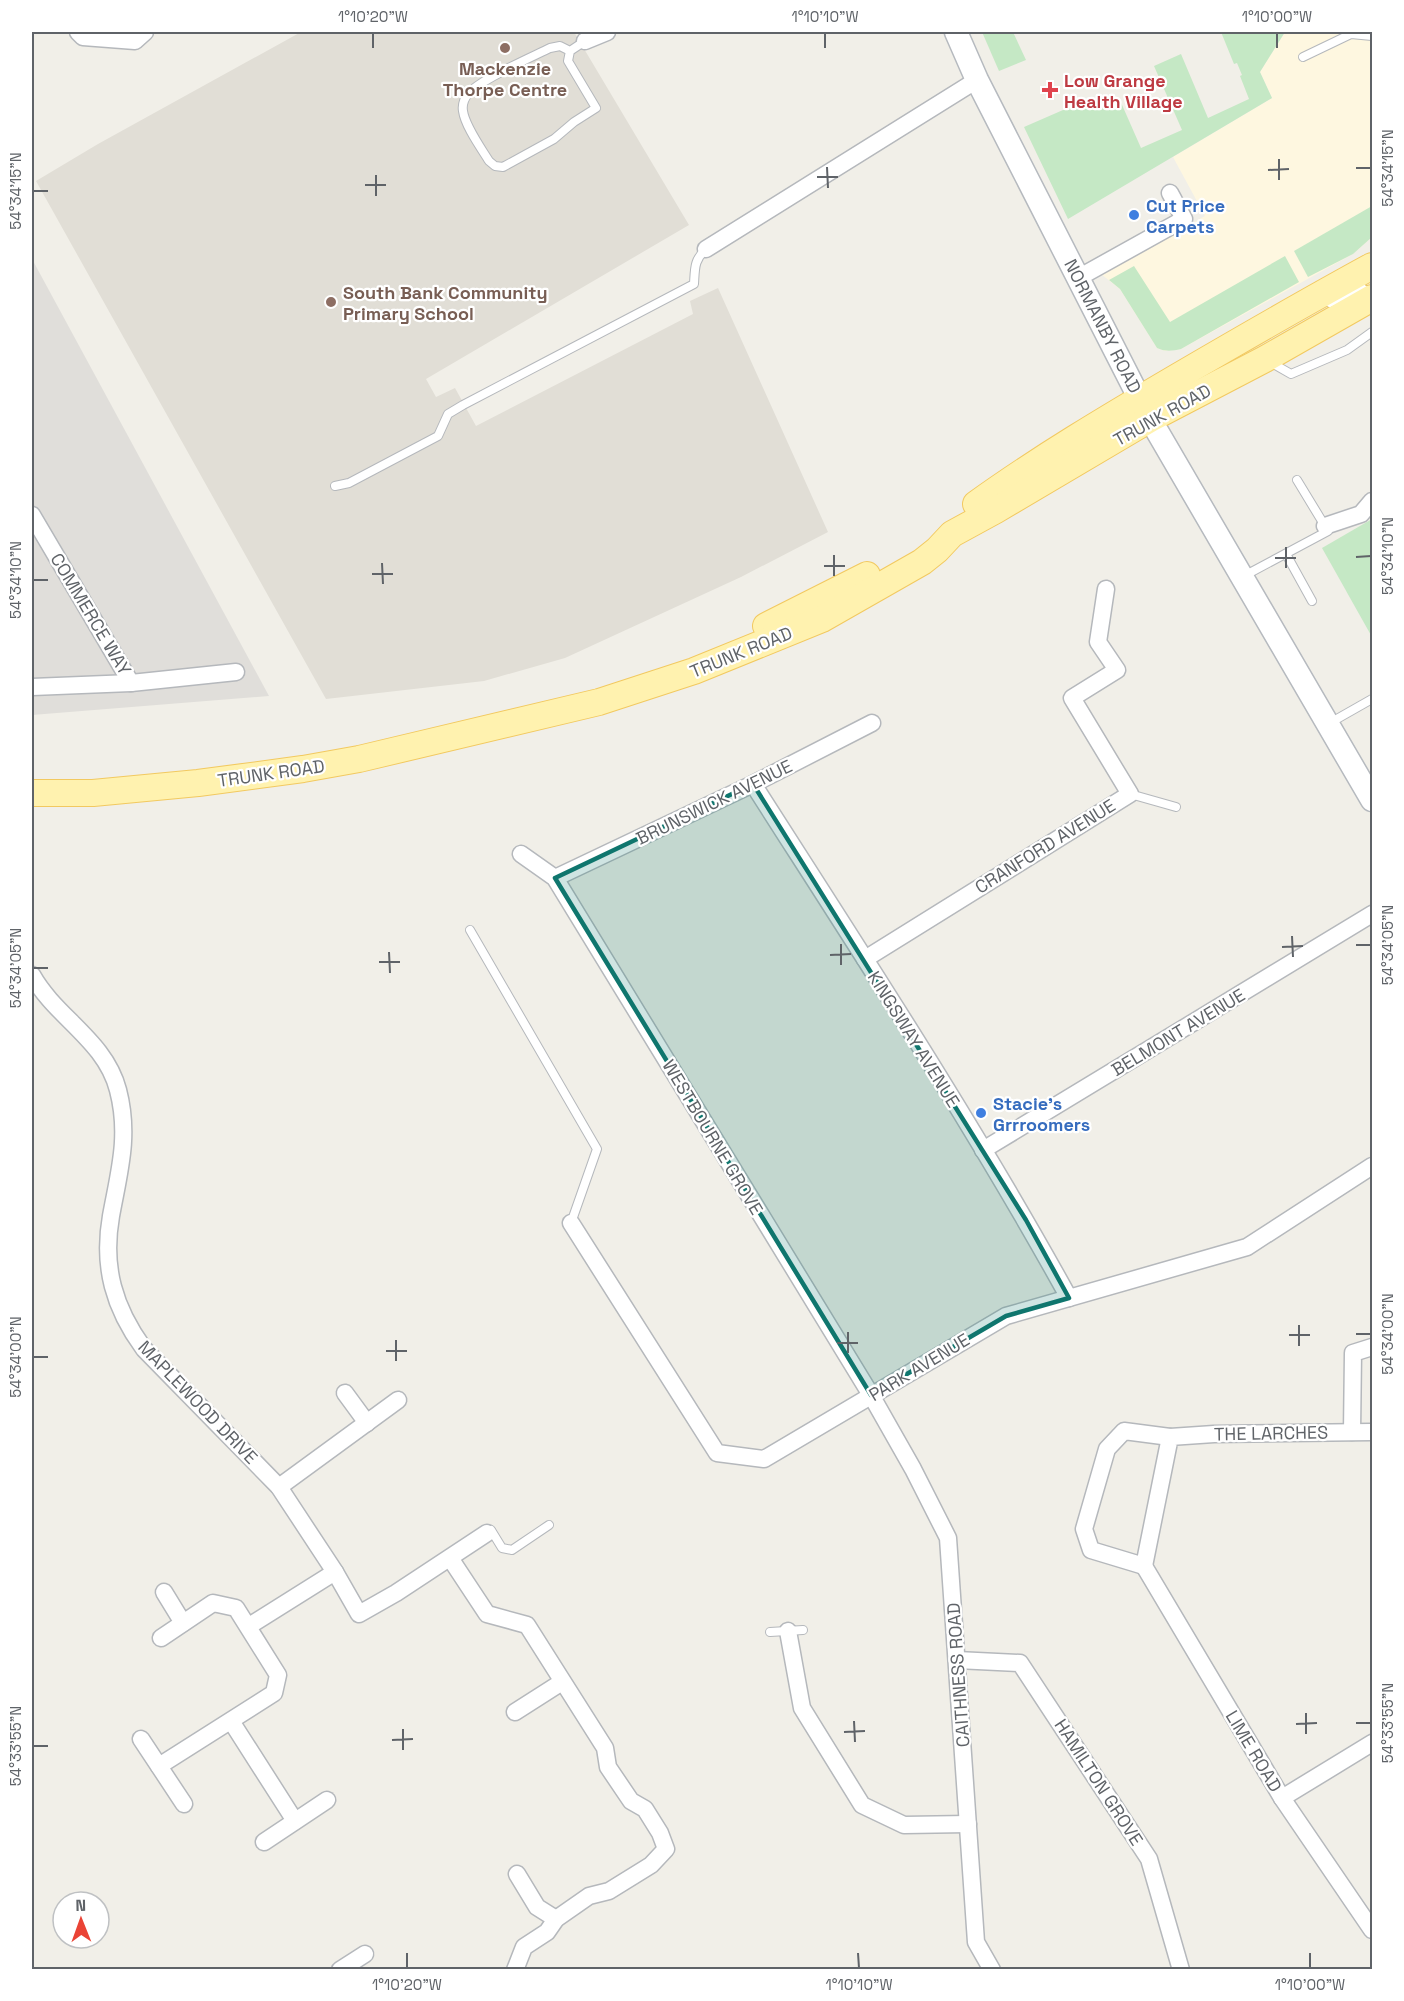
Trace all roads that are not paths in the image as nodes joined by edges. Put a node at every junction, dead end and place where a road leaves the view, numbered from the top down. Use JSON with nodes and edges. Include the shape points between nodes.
{"nodes":[{"id":1,"x":78,"y":32,"type":"edge"},
{"id":2,"x":145,"y":32,"type":"edge"},
{"id":3,"x":607,"y":32,"type":"edge"},
{"id":4,"x":956,"y":32,"type":"edge"},
{"id":5,"x":1372,"y":36,"type":"edge"},
{"id":6,"x":585,"y":41,"type":"joint"},
{"id":7,"x":570,"y":51,"type":"junction"},
{"id":8,"x":1303,"y":57,"type":"dead end"},
{"id":9,"x":977,"y":80,"type":"junction"},
{"id":10,"x":1170,"y":193,"type":"dead end"},
{"id":11,"x":706,"y":249,"type":"joint"},
{"id":12,"x":1372,"y":266,"type":"edge"},
{"id":13,"x":1078,"y":278,"type":"junction"},
{"id":14,"x":1372,"y":297,"type":"edge"},
{"id":15,"x":1324,"y":305,"type":"dead end"},
{"id":16,"x":1313,"y":309,"type":"dead end"},
{"id":17,"x":1259,"y":329,"type":"junction"},
{"id":18,"x":1372,"y":332,"type":"edge"},
{"id":19,"x":1265,"y":359,"type":"junction"},
{"id":20,"x":1145,"y":409,"type":"junction"},
{"id":21,"x":1297,"y":480,"type":"dead end"},
{"id":22,"x":335,"y":486,"type":"dead end"},
{"id":23,"x":1372,"y":501,"type":"edge"},
{"id":24,"x":32,"y":515,"type":"edge"},
{"id":25,"x":1325,"y":526,"type":"junction"},
{"id":26,"x":1286,"y":554,"type":"junction"},
{"id":27,"x":1242,"y":578,"type":"junction"},
{"id":28,"x":1106,"y":589,"type":"dead end"},
{"id":29,"x":1312,"y":601,"type":"dead end"},
{"id":30,"x":236,"y":672,"type":"dead end"},
{"id":31,"x":131,"y":683,"type":"junction"},
{"id":32,"x":32,"y":687,"type":"edge"},
{"id":33,"x":1372,"y":699,"type":"edge"},
{"id":34,"x":872,"y":723,"type":"dead end"},
{"id":35,"x":1328,"y":724,"type":"junction"},
{"id":36,"x":753,"y":784,"type":"junction"},
{"id":37,"x":32,"y":794,"type":"edge"},
{"id":38,"x":1130,"y":794,"type":"junction"},
{"id":39,"x":1372,"y":800,"type":"edge"},
{"id":40,"x":1176,"y":807,"type":"dead end"},
{"id":41,"x":521,"y":854,"type":"dead end"},
{"id":42,"x":555,"y":878,"type":"junction"},
{"id":43,"x":1372,"y":914,"type":"edge"},
{"id":44,"x":470,"y":930,"type":"dead end"},
{"id":45,"x":865,"y":959,"type":"junction"},
{"id":46,"x":32,"y":975,"type":"edge"},
{"id":47,"x":983,"y":1150,"type":"junction"},
{"id":48,"x":1372,"y":1166,"type":"edge"},
{"id":49,"x":571,"y":1223,"type":"joint"},
{"id":50,"x":1069,"y":1298,"type":"junction"},
{"id":51,"x":1372,"y":1347,"type":"edge"},
{"id":52,"x":345,"y":1393,"type":"dead end"},
{"id":53,"x":871,"y":1395,"type":"junction"},
{"id":54,"x":398,"y":1400,"type":"dead end"},
{"id":55,"x":367,"y":1423,"type":"junction"},
{"id":56,"x":1352,"y":1432,"type":"junction"},
{"id":57,"x":1372,"y":1432,"type":"edge"},
{"id":58,"x":1170,"y":1437,"type":"junction"},
{"id":59,"x":279,"y":1486,"type":"junction"},
{"id":60,"x":549,"y":1525,"type":"dead end"},
{"id":61,"x":489,"y":1532,"type":"joint"},
{"id":62,"x":450,"y":1558,"type":"junction"},
{"id":63,"x":1144,"y":1566,"type":"junction"},
{"id":64,"x":334,"y":1572,"type":"junction"},
{"id":65,"x":164,"y":1592,"type":"dead end"},
{"id":66,"x":183,"y":1623,"type":"junction"},
{"id":67,"x":249,"y":1626,"type":"junction"},
{"id":68,"x":795,"y":1631,"type":"joint"},
{"id":69,"x":770,"y":1632,"type":"dead end"},
{"id":70,"x":161,"y":1638,"type":"dead end"},
{"id":71,"x":957,"y":1660,"type":"junction"},
{"id":72,"x":561,"y":1682,"type":"junction"},
{"id":73,"x":515,"y":1713,"type":"dead end"},
{"id":74,"x":231,"y":1721,"type":"junction"},
{"id":75,"x":141,"y":1739,"type":"dead end"},
{"id":76,"x":1372,"y":1743,"type":"edge"},
{"id":77,"x":159,"y":1766,"type":"junction"},
{"id":78,"x":1282,"y":1798,"type":"junction"},
{"id":79,"x":327,"y":1800,"type":"dead end"},
{"id":80,"x":184,"y":1804,"type":"dead end"},
{"id":81,"x":296,"y":1821,"type":"junction"},
{"id":82,"x":968,"y":1824,"type":"junction"},
{"id":83,"x":264,"y":1842,"type":"dead end"},
{"id":84,"x":517,"y":1875,"type":"dead end"},
{"id":85,"x":556,"y":1919,"type":"junction"},
{"id":86,"x":1372,"y":1930,"type":"edge"},
{"id":87,"x":365,"y":1954,"type":"dead end"},
{"id":88,"x":340,"y":1970,"type":"edge"},
{"id":89,"x":515,"y":1970,"type":"edge"},
{"id":90,"x":992,"y":1970,"type":"edge"},
{"id":91,"x":1181,"y":1970,"type":"edge"}],
"edges":[{"from":1,"to":2,"type":"street","via":[[83,37],[135,41]]},
{"from":3,"to":6,"type":"street"},
{"from":4,"to":9,"type":"street","name":"NORMANBY ROAD"},
{"from":5,"to":8,"type":"lane","via":[[1351,34]]},
{"from":6,"to":7,"type":"lane"},
{"from":7,"to":7,"type":"lane","via":[[568,61],[596,108],[554,139],[503,167],[495,166],[465,119],[466,96],[491,78],[550,48],[560,46]]},
{"from":9,"to":11,"type":"street"},
{"from":9,"to":13,"type":"street","name":"NORMANBY ROAD"},
{"from":10,"to":13,"type":"street","via":[[1184,219]]},
{"from":11,"to":22,"type":"lane","via":[[698,256],[694,284],[463,405],[448,414],[438,436],[349,483]]},
{"from":12,"to":17,"type":"main road"},
{"from":13,"to":20,"type":"street","name":"NORMANBY ROAD"},
{"from":14,"to":15,"type":"lane","via":[[1361,287]]},
{"from":14,"to":19,"type":"main road","name":"TRUNK ROAD"},
{"from":16,"to":17,"type":"lane"},
{"from":17,"to":20,"type":"main road"},
{"from":18,"to":19,"type":"lane","via":[[1347,350],[1291,374]]},
{"from":19,"to":20,"type":"main road","name":"TRUNK ROAD"},
{"from":20,"to":27,"type":"street","name":"NORMANBY ROAD"},
{"from":20,"to":37,"type":"main road","name":"TRUNK ROAD","via":[[996,510],[952,534],[922,562],[822,619],[694,671],[599,702],[359,759],[198,783],[93,793]]},
{"from":21,"to":25,"type":"lane"},
{"from":23,"to":25,"type":"street","via":[[1360,514]]},
{"from":24,"to":31,"type":"street","name":"COMMERCE WAY"},
{"from":25,"to":26,"type":"lane","via":[[1328,531]]},
{"from":26,"to":27,"type":"lane"},
{"from":26,"to":29,"type":"lane"},
{"from":27,"to":35,"type":"street","name":"NORMANBY ROAD"},
{"from":28,"to":38,"type":"street","name":"CRANFORD AVENUE","via":[[1098,642],[1117,670],[1072,698]]},
{"from":30,"to":31,"type":"street"},
{"from":31,"to":32,"type":"street"},
{"from":33,"to":35,"type":"lane"},
{"from":34,"to":36,"type":"street","name":"BRUNSWICK AVENUE"},
{"from":35,"to":39,"type":"street","name":"NORMANBY ROAD"},
{"from":36,"to":42,"type":"street","name":"BRUNSWICK AVENUE"},
{"from":36,"to":45,"type":"street","name":"KINGSWAY AVENUE"},
{"from":38,"to":40,"type":"lane"},
{"from":38,"to":45,"type":"street","name":"CRANFORD AVENUE"},
{"from":41,"to":42,"type":"street"},
{"from":42,"to":53,"type":"street","name":"WESTBOURNE GROVE"},
{"from":43,"to":47,"type":"street","name":"BELMONT AVENUE"},
{"from":44,"to":49,"type":"lane","via":[[597,1149]]},
{"from":45,"to":47,"type":"street","name":"KINGSWAY AVENUE"},
{"from":46,"to":59,"type":"street","name":"MAPLEWOOD DRIVE","via":[[49,1000],[100,1052],[118,1088],[124,1150],[111,1218],[108,1263],[123,1317],[144,1349]]},
{"from":47,"to":50,"type":"street","name":"KINGSWAY AVENUE"},
{"from":48,"to":50,"type":"street","name":"PARK AVENUE","via":[[1247,1247]]},
{"from":49,"to":53,"type":"street","name":"PARK AVENUE","via":[[717,1453],[764,1459]]},
{"from":50,"to":53,"type":"street","name":"PARK AVENUE","via":[[1006,1316]]},
{"from":51,"to":56,"type":"street","via":[[1353,1353]]},
{"from":52,"to":55,"type":"street"},
{"from":53,"to":71,"type":"street","name":"CAITHNESS ROAD","via":[[948,1538]]},
{"from":54,"to":55,"type":"street"},
{"from":55,"to":59,"type":"street"},
{"from":56,"to":57,"type":"street","name":"THE LARCHES"},
{"from":56,"to":58,"type":"street","name":"THE LARCHES"},
{"from":58,"to":63,"type":"street"},
{"from":58,"to":63,"type":"street","name":"THE LARCHES","via":[[1124,1431],[1107,1449],[1084,1529],[1091,1550]]},
{"from":59,"to":64,"type":"street","name":"MAPLEWOOD DRIVE"},
{"from":60,"to":61,"type":"lane","via":[[512,1550],[502,1548]]},
{"from":61,"to":62,"type":"street","name":"MAPLEWOOD DRIVE"},
{"from":62,"to":64,"type":"street","name":"MAPLEWOOD DRIVE","via":[[359,1614]]},
{"from":62,"to":72,"type":"street","via":[[486,1614],[526,1625]]},
{"from":63,"to":78,"type":"street","name":"LIME ROAD"},
{"from":64,"to":67,"type":"street"},
{"from":65,"to":66,"type":"street"},
{"from":66,"to":67,"type":"street","via":[[213,1603],[236,1608]]},
{"from":66,"to":70,"type":"street"},
{"from":67,"to":74,"type":"street","via":[[278,1675],[274,1693]]},
{"from":68,"to":69,"type":"lane"},
{"from":68,"to":82,"type":"street","via":[[802,1708],[862,1805],[904,1825]]},
{"from":71,"to":82,"type":"street","name":"CAITHNESS ROAD"},
{"from":71,"to":91,"type":"street","name":"HAMILTON GROVE","via":[[1020,1662],[1149,1859]]},
{"from":72,"to":73,"type":"street"},
{"from":72,"to":85,"type":"street","via":[[605,1748],[608,1767],[631,1801],[645,1809],[666,1850],[634,1876],[609,1891],[589,1896]]},
{"from":74,"to":77,"type":"street"},
{"from":74,"to":81,"type":"street"},
{"from":75,"to":77,"type":"street"},
{"from":76,"to":78,"type":"street"},
{"from":77,"to":80,"type":"street"},
{"from":78,"to":86,"type":"street","name":"LIME ROAD"},
{"from":79,"to":81,"type":"street"},
{"from":81,"to":83,"type":"street"},
{"from":82,"to":90,"type":"street","name":"CAITHNESS ROAD","via":[[976,1942]]},
{"from":84,"to":85,"type":"street","via":[[537,1907]]},
{"from":85,"to":89,"type":"street","via":[[547,1932],[524,1947]]},
{"from":87,"to":88,"type":"street"}]}
